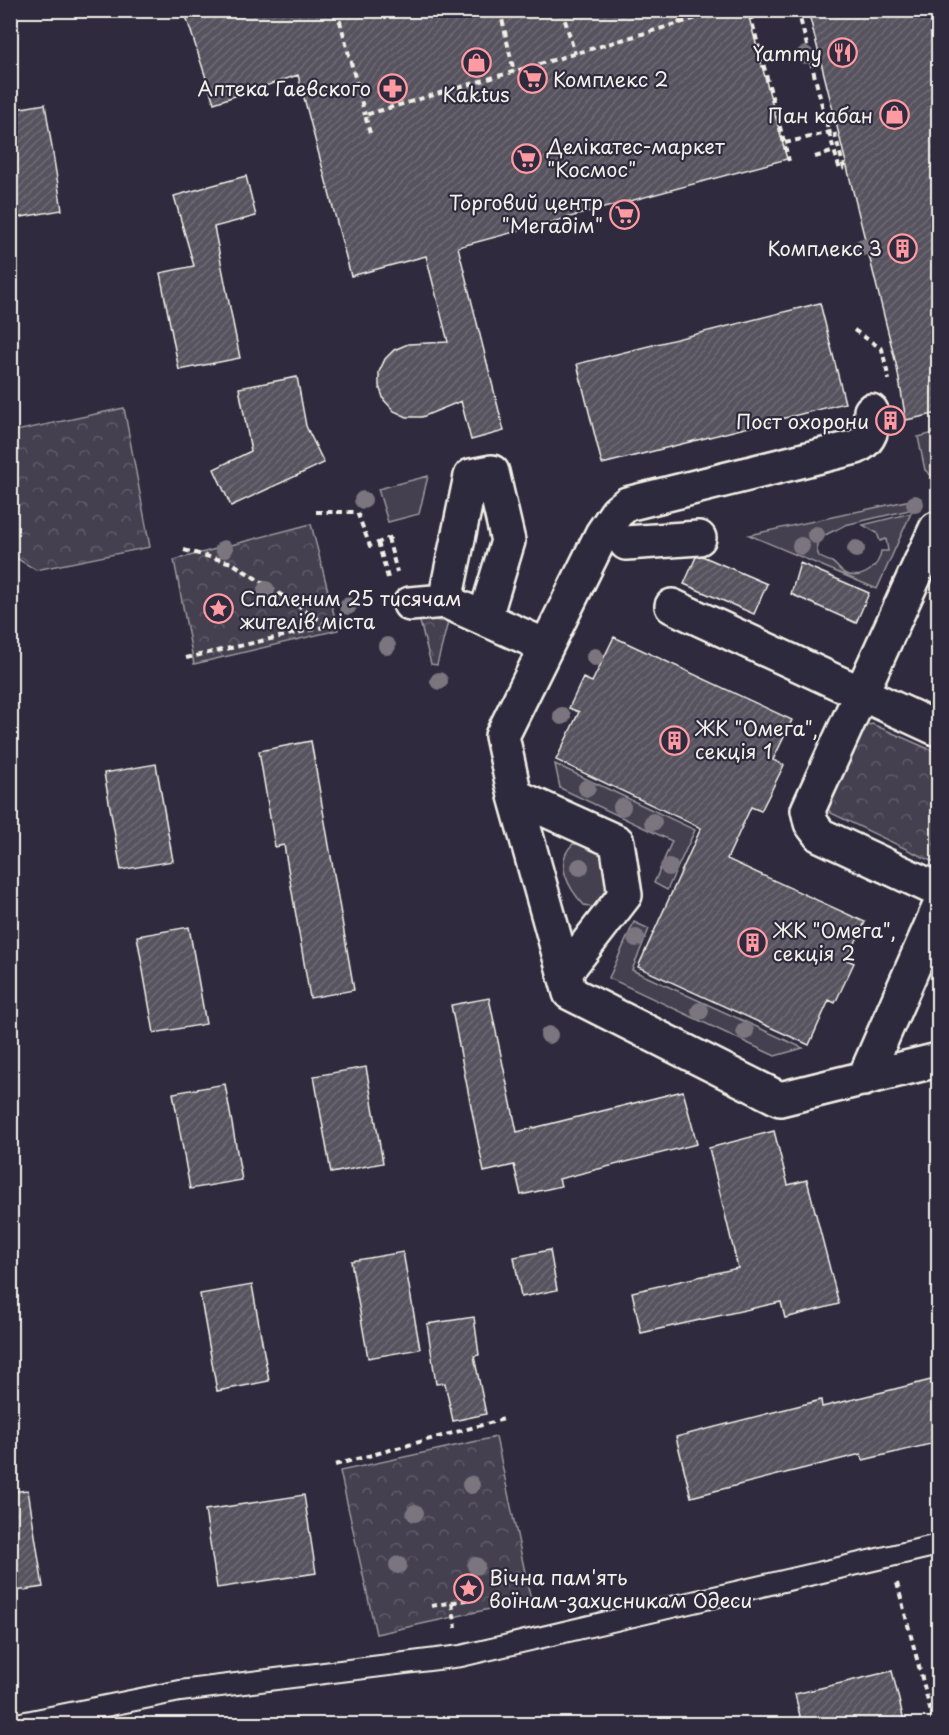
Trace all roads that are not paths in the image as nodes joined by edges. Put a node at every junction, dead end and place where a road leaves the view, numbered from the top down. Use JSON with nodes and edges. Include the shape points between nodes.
{"nodes":[{"id":1,"x":871,"y":411,"type":"dead end"},
{"id":2,"x":939,"y":528,"type":"edge"},
{"id":3,"x":614,"y":538,"type":"junction"},
{"id":4,"x":699,"y":538,"type":"dead end"},
{"id":5,"x":670,"y":560,"type":"dead end"},
{"id":6,"x":400,"y":590,"type":"road end"},
{"id":7,"x":445,"y":601,"type":"junction"},
{"id":8,"x":672,"y":606,"type":"dead end"},
{"id":9,"x":485,"y":617,"type":"junction"},
{"id":10,"x":546,"y":646,"type":"junction"},
{"id":11,"x":860,"y":693,"type":"junction"},
{"id":12,"x":939,"y":729,"type":"edge"},
{"id":13,"x":515,"y":796,"type":"junction"},
{"id":14,"x":939,"y":891,"type":"edge"},
{"id":15,"x":939,"y":910,"type":"edge"},
{"id":16,"x":564,"y":974,"type":"junction"},
{"id":17,"x":939,"y":1060,"type":"edge"},
{"id":18,"x":864,"y":1079,"type":"junction"},
{"id":19,"x":939,"y":1545,"type":"edge"},
{"id":20,"x":16,"y":1725,"type":"edge"}],
"edges":[{"from":1,"to":3,"type":"street","via":[[873,422],[868,440],[856,447],[627,504],[617,512]]},
{"from":2,"to":11,"type":"street"},
{"from":3,"to":4,"type":"street"},
{"from":3,"to":5,"type":"street"},
{"from":3,"to":10,"type":"street"},
{"from":6,"to":7,"type":"street"},
{"from":7,"to":9,"type":"street"},
{"from":7,"to":9,"type":"street","via":[[471,476],[492,472],[508,541]]},
{"from":8,"to":11,"type":"street"},
{"from":9,"to":10,"type":"street"},
{"from":10,"to":13,"type":"street","via":[[502,736]]},
{"from":11,"to":12,"type":"street"},
{"from":11,"to":14,"type":"street","via":[[809,804],[811,823],[820,835]]},
{"from":13,"to":16,"type":"street"},
{"from":13,"to":16,"type":"street","via":[[617,842],[625,895]]},
{"from":15,"to":18,"type":"street"},
{"from":16,"to":18,"type":"street","via":[[570,993],[780,1099]]},
{"from":17,"to":18,"type":"street"},
{"from":19,"to":20,"type":"lane","via":[[461,1656],[180,1691]]}]}
